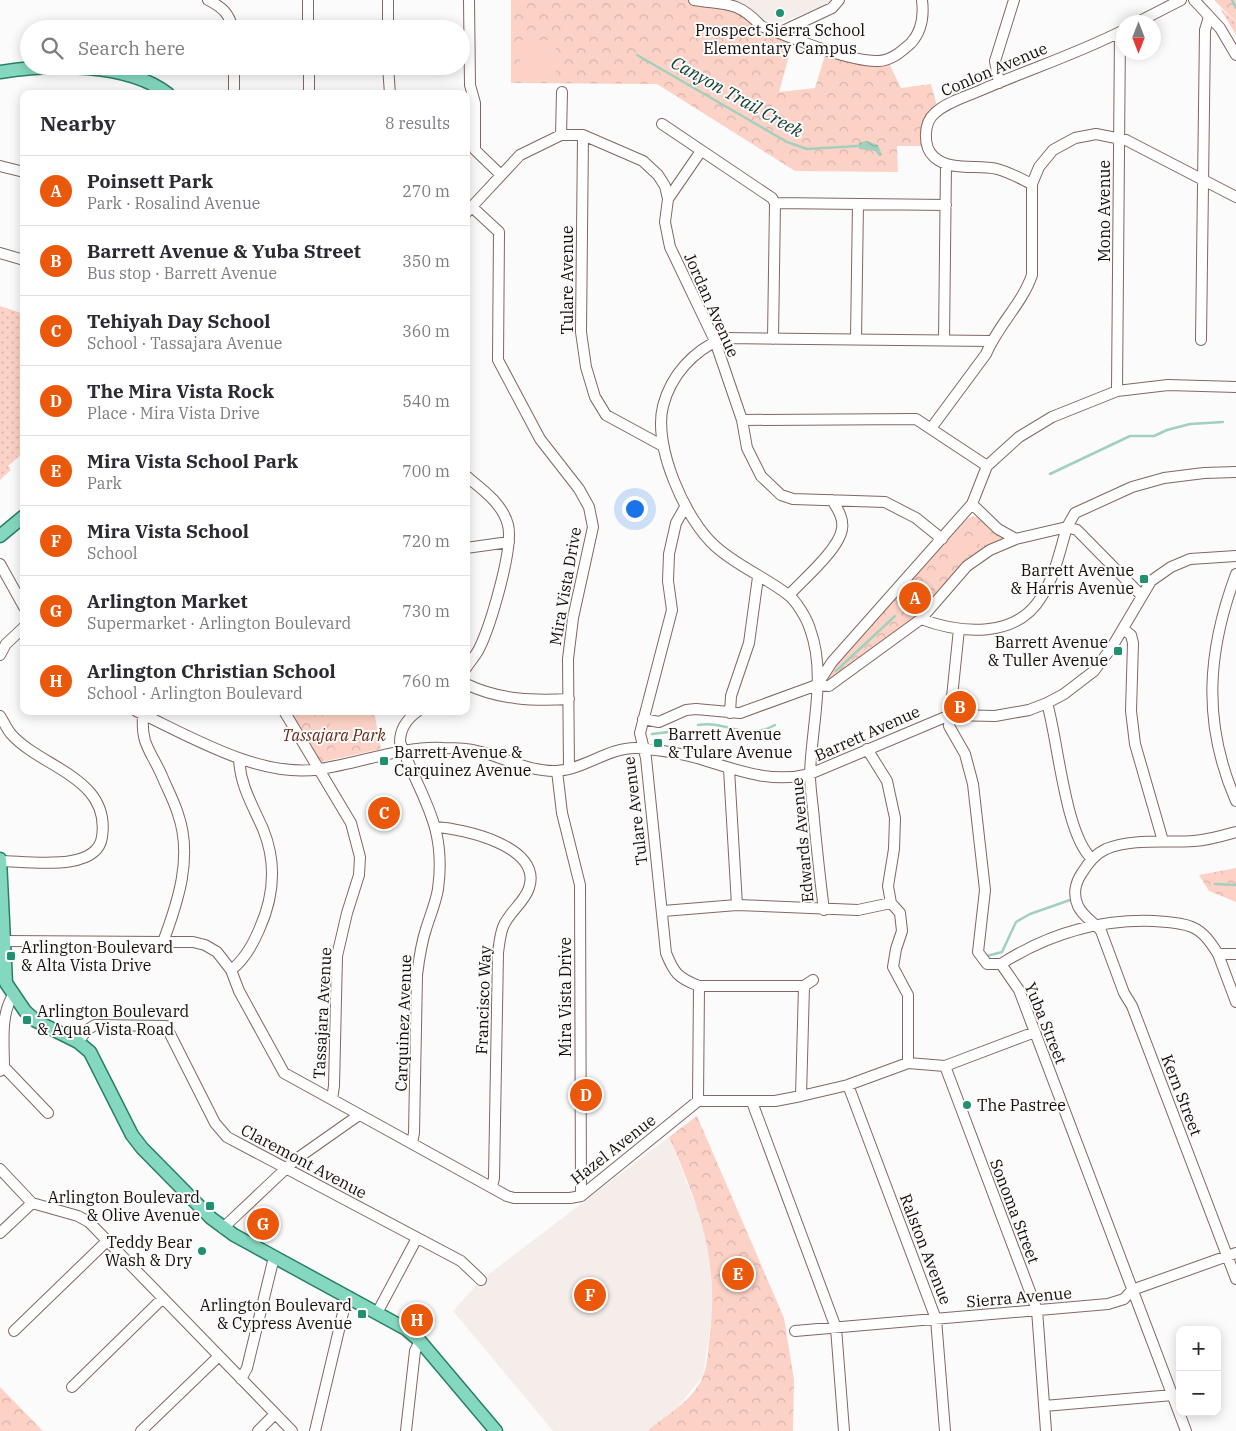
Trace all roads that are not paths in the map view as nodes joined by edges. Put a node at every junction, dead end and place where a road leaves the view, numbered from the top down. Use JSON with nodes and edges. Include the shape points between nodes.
{"nodes":[{"id":1,"x":208,"y":0,"type":"edge"},
{"id":2,"x":308,"y":0,"type":"edge"},
{"id":3,"x":388,"y":0,"type":"edge"},
{"id":4,"x":470,"y":0,"type":"edge"},
{"id":5,"x":694,"y":0,"type":"edge"},
{"id":6,"x":839,"y":0,"type":"edge"},
{"id":7,"x":922,"y":0,"type":"edge"},
{"id":8,"x":1014,"y":0,"type":"edge"},
{"id":9,"x":1181,"y":0,"type":"edge"},
{"id":10,"x":1194,"y":0,"type":"edge"},
{"id":11,"x":1152,"y":15,"type":"edge"},
{"id":12,"x":1209,"y":17,"type":"junction"},
{"id":13,"x":231,"y":20,"type":"edge"},
{"id":14,"x":308,"y":20,"type":"edge"},
{"id":15,"x":388,"y":20,"type":"edge"},
{"id":16,"x":1116,"y":33,"type":"edge"},
{"id":17,"x":782,"y":34,"type":"junction"},
{"id":18,"x":1236,"y":54,"type":"edge"},
{"id":19,"x":1121,"y":60,"type":"edge"},
{"id":20,"x":20,"y":69,"type":"edge"},
{"id":21,"x":0,"y":72,"type":"edge"},
{"id":22,"x":130,"y":75,"type":"edge"},
{"id":23,"x":234,"y":75,"type":"edge"},
{"id":24,"x":309,"y":75,"type":"edge"},
{"id":25,"x":389,"y":75,"type":"edge"},
{"id":26,"x":999,"y":82,"type":"junction"},
{"id":27,"x":162,"y":90,"type":"edge"},
{"id":28,"x":234,"y":90,"type":"edge"},
{"id":29,"x":309,"y":90,"type":"edge"},
{"id":30,"x":390,"y":90,"type":"edge"},
{"id":31,"x":562,"y":92,"type":"dead end"},
{"id":32,"x":662,"y":124,"type":"dead end"},
{"id":33,"x":561,"y":135,"type":"junction"},
{"id":34,"x":584,"y":136,"type":"junction"},
{"id":35,"x":1119,"y":137,"type":"junction"},
{"id":36,"x":701,"y":151,"type":"junction"},
{"id":37,"x":946,"y":164,"type":"junction"},
{"id":38,"x":0,"y":166,"type":"edge"},
{"id":39,"x":20,"y":171,"type":"edge"},
{"id":40,"x":500,"y":174,"type":"junction"},
{"id":41,"x":1202,"y":179,"type":"junction"},
{"id":42,"x":1032,"y":184,"type":"junction"},
{"id":43,"x":1236,"y":197,"type":"edge"},
{"id":44,"x":668,"y":199,"type":"junction"},
{"id":45,"x":776,"y":203,"type":"junction"},
{"id":46,"x":858,"y":204,"type":"junction"},
{"id":47,"x":946,"y":205,"type":"junction"},
{"id":48,"x":470,"y":209,"type":"edge"},
{"id":49,"x":470,"y":211,"type":"edge"},
{"id":50,"x":0,"y":253,"type":"edge"},
{"id":51,"x":20,"y":259,"type":"edge"},
{"id":52,"x":773,"y":338,"type":"junction"},
{"id":53,"x":856,"y":339,"type":"junction"},
{"id":54,"x":944,"y":340,"type":"junction"},
{"id":55,"x":1201,"y":340,"type":"dead end"},
{"id":56,"x":715,"y":341,"type":"junction"},
{"id":57,"x":991,"y":341,"type":"junction"},
{"id":58,"x":1236,"y":387,"type":"edge"},
{"id":59,"x":1118,"y":391,"type":"junction"},
{"id":60,"x":742,"y":420,"type":"junction"},
{"id":61,"x":932,"y":428,"type":"junction"},
{"id":62,"x":664,"y":446,"type":"junction"},
{"id":63,"x":987,"y":466,"type":"junction"},
{"id":64,"x":1236,"y":472,"type":"edge"},
{"id":65,"x":470,"y":480,"type":"edge"},
{"id":66,"x":832,"y":500,"type":"junction"},
{"id":67,"x":972,"y":504,"type":"junction"},
{"id":68,"x":684,"y":507,"type":"junction"},
{"id":69,"x":20,"y":519,"type":"edge"},
{"id":70,"x":1067,"y":527,"type":"junction"},
{"id":71,"x":0,"y":536,"type":"edge"},
{"id":72,"x":1016,"y":539,"type":"junction"},
{"id":73,"x":942,"y":540,"type":"junction"},
{"id":74,"x":510,"y":542,"type":"junction"},
{"id":75,"x":470,"y":547,"type":"edge"},
{"id":76,"x":1236,"y":556,"type":"edge"},
{"id":77,"x":0,"y":564,"type":"edge"},
{"id":78,"x":1236,"y":574,"type":"edge"},
{"id":79,"x":758,"y":577,"type":"junction"},
{"id":80,"x":789,"y":595,"type":"junction"},
{"id":81,"x":1141,"y":595,"type":"junction"},
{"id":82,"x":20,"y":600,"type":"edge"},
{"id":83,"x":921,"y":619,"type":"junction"},
{"id":84,"x":959,"y":629,"type":"junction"},
{"id":85,"x":1124,"y":629,"type":"junction"},
{"id":86,"x":20,"y":631,"type":"edge"},
{"id":87,"x":0,"y":655,"type":"edge"},
{"id":88,"x":470,"y":662,"type":"edge"},
{"id":89,"x":470,"y":685,"type":"edge"},
{"id":90,"x":817,"y":685,"type":"junction"},
{"id":91,"x":569,"y":699,"type":"junction"},
{"id":92,"x":1047,"y":703,"type":"junction"},
{"id":93,"x":730,"y":713,"type":"junction"},
{"id":94,"x":140,"y":715,"type":"edge"},
{"id":95,"x":144,"y":715,"type":"edge"},
{"id":96,"x":286,"y":715,"type":"edge"},
{"id":97,"x":413,"y":715,"type":"edge"},
{"id":98,"x":950,"y":715,"type":"junction"},
{"id":99,"x":0,"y":716,"type":"edge"},
{"id":100,"x":643,"y":719,"type":"junction"},
{"id":101,"x":643,"y":749,"type":"junction"},
{"id":102,"x":867,"y":749,"type":"junction"},
{"id":103,"x":404,"y":751,"type":"junction"},
{"id":104,"x":239,"y":758,"type":"junction"},
{"id":105,"x":319,"y":769,"type":"junction"},
{"id":106,"x":569,"y":769,"type":"junction"},
{"id":107,"x":729,"y":769,"type":"junction"},
{"id":108,"x":557,"y":771,"type":"junction"},
{"id":109,"x":810,"y":774,"type":"junction"},
{"id":110,"x":1236,"y":801,"type":"edge"},
{"id":111,"x":436,"y":827,"type":"junction"},
{"id":112,"x":1236,"y":832,"type":"edge"},
{"id":113,"x":1163,"y":842,"type":"junction"},
{"id":114,"x":1092,"y":859,"type":"junction"},
{"id":115,"x":0,"y":860,"type":"edge"},
{"id":116,"x":891,"y":903,"type":"junction"},
{"id":117,"x":737,"y":905,"type":"junction"},
{"id":118,"x":824,"y":910,"type":"junction"},
{"id":119,"x":663,"y":911,"type":"junction"},
{"id":120,"x":1095,"y":924,"type":"junction"},
{"id":121,"x":4,"y":941,"type":"junction"},
{"id":122,"x":164,"y":942,"type":"junction"},
{"id":123,"x":1218,"y":954,"type":"junction"},
{"id":124,"x":1236,"y":954,"type":"edge"},
{"id":125,"x":1000,"y":964,"type":"junction"},
{"id":126,"x":231,"y":970,"type":"junction"},
{"id":127,"x":813,"y":980,"type":"dead end"},
{"id":128,"x":698,"y":986,"type":"junction"},
{"id":129,"x":804,"y":986,"type":"junction"},
{"id":130,"x":14,"y":994,"type":"junction"},
{"id":131,"x":1236,"y":1002,"type":"edge"},
{"id":132,"x":1035,"y":1032,"type":"junction"},
{"id":133,"x":78,"y":1042,"type":"junction"},
{"id":134,"x":908,"y":1063,"type":"junction"},
{"id":135,"x":944,"y":1066,"type":"junction"},
{"id":136,"x":2,"y":1069,"type":"edge"},
{"id":137,"x":848,"y":1085,"type":"junction"},
{"id":138,"x":801,"y":1096,"type":"junction"},
{"id":139,"x":332,"y":1098,"type":"junction"},
{"id":140,"x":698,"y":1101,"type":"junction"},
{"id":141,"x":752,"y":1102,"type":"junction"},
{"id":142,"x":48,"y":1113,"type":"dead end"},
{"id":143,"x":359,"y":1114,"type":"junction"},
{"id":144,"x":412,"y":1143,"type":"junction"},
{"id":145,"x":286,"y":1168,"type":"junction"},
{"id":146,"x":0,"y":1169,"type":"edge"},
{"id":147,"x":492,"y":1186,"type":"junction"},
{"id":148,"x":581,"y":1196,"type":"junction"},
{"id":149,"x":32,"y":1203,"type":"junction"},
{"id":150,"x":223,"y":1228,"type":"junction"},
{"id":151,"x":0,"y":1233,"type":"edge"},
{"id":152,"x":417,"y":1238,"type":"junction"},
{"id":153,"x":107,"y":1241,"type":"junction"},
{"id":154,"x":1232,"y":1255,"type":"edge"},
{"id":155,"x":274,"y":1257,"type":"junction"},
{"id":156,"x":1236,"y":1279,"type":"edge"},
{"id":157,"x":481,"y":1280,"type":"dead end"},
{"id":158,"x":1132,"y":1290,"type":"junction"},
{"id":159,"x":347,"y":1296,"type":"junction"},
{"id":160,"x":163,"y":1298,"type":"junction"},
{"id":161,"x":1037,"y":1310,"type":"junction"},
{"id":162,"x":377,"y":1313,"type":"junction"},
{"id":163,"x":936,"y":1319,"type":"junction"},
{"id":164,"x":836,"y":1328,"type":"junction"},
{"id":165,"x":14,"y":1331,"type":"dead end"},
{"id":166,"x":795,"y":1331,"type":"dead end"},
{"id":167,"x":420,"y":1341,"type":"junction"},
{"id":168,"x":219,"y":1356,"type":"junction"},
{"id":169,"x":241,"y":1379,"type":"junction"},
{"id":170,"x":72,"y":1387,"type":"dead end"},
{"id":171,"x":1173,"y":1395,"type":"junction"},
{"id":172,"x":1044,"y":1406,"type":"junction"},
{"id":173,"x":276,"y":1414,"type":"junction"},
{"id":174,"x":141,"y":1431,"type":"edge"},
{"id":175,"x":258,"y":1431,"type":"edge"},
{"id":176,"x":292,"y":1431,"type":"edge"},
{"id":177,"x":315,"y":1431,"type":"edge"},
{"id":178,"x":406,"y":1431,"type":"edge"},
{"id":179,"x":496,"y":1431,"type":"edge"},
{"id":180,"x":844,"y":1431,"type":"edge"},
{"id":181,"x":945,"y":1431,"type":"edge"},
{"id":182,"x":1046,"y":1431,"type":"edge"},
{"id":183,"x":1186,"y":1431,"type":"edge"}],
"edges":[{"from":1,"to":13,"type":"street","via":[[222,7]]},
{"from":2,"to":14,"type":"street"},
{"from":3,"to":15,"type":"street"},
{"from":4,"to":40,"type":"street","via":[[470,85],[475,103],[475,150]]},
{"from":5,"to":17,"type":"street","via":[[728,3],[752,16],[760,26]]},
{"from":6,"to":17,"type":"street","via":[[832,8]]},
{"from":7,"to":17,"type":"street","via":[[921,25],[915,38],[900,53],[880,62],[854,58]]},
{"from":8,"to":26,"type":"street","via":[[995,61]]},
{"from":9,"to":11,"type":"street"},
{"from":10,"to":12,"type":"street"},
{"from":12,"to":18,"type":"street"},
{"from":12,"to":41,"type":"street","via":[[1205,30]]},
{"from":16,"to":26,"type":"street","name":"Conlon Avenue"},
{"from":19,"to":35,"type":"street","name":"Mono Avenue"},
{"from":20,"to":21,"type":"main road"},
{"from":22,"to":27,"type":"main road"},
{"from":23,"to":28,"type":"street"},
{"from":24,"to":29,"type":"street"},
{"from":25,"to":30,"type":"street"},
{"from":26,"to":37,"type":"street","name":"Conlon Avenue","via":[[933,114],[926,128],[926,146]]},
{"from":31,"to":33,"type":"street"},
{"from":32,"to":36,"type":"street"},
{"from":33,"to":34,"type":"street","name":"Jordan Avenue"},
{"from":33,"to":40,"type":"street","name":"Jordan Avenue","via":[[520,155]]},
{"from":34,"to":44,"type":"street","name":"Jordan Avenue","via":[[643,161],[658,174]]},
{"from":34,"to":62,"type":"street","name":"Tulare Avenue","via":[[581,332],[586,367],[595,397],[606,415]]},
{"from":35,"to":41,"type":"street"},
{"from":35,"to":42,"type":"street","via":[[1096,134],[1075,138],[1053,150],[1039,167]]},
{"from":35,"to":59,"type":"street","name":"Mono Avenue"},
{"from":36,"to":44,"type":"street"},
{"from":36,"to":45,"type":"street"},
{"from":37,"to":42,"type":"street","via":[[998,169]]},
{"from":37,"to":47,"type":"street"},
{"from":38,"to":39,"type":"street"},
{"from":40,"to":48,"type":"street","name":"Jordan Avenue"},
{"from":41,"to":43,"type":"street"},
{"from":41,"to":55,"type":"street"},
{"from":42,"to":57,"type":"street","via":[[1032,275],[1015,309]]},
{"from":44,"to":56,"type":"street","name":"Jordan Avenue","via":[[665,222],[670,247]]},
{"from":45,"to":46,"type":"street"},
{"from":45,"to":52,"type":"street"},
{"from":46,"to":47,"type":"street"},
{"from":46,"to":53,"type":"street"},
{"from":47,"to":54,"type":"street"},
{"from":49,"to":91,"type":"street","name":"Mira Vista Drive","via":[[499,232],[498,360],[540,439],[589,507],[593,527],[573,618],[568,659]]},
{"from":50,"to":51,"type":"street"},
{"from":52,"to":53,"type":"street"},
{"from":52,"to":56,"type":"street","via":[[723,338]]},
{"from":53,"to":54,"type":"street"},
{"from":54,"to":57,"type":"street"},
{"from":56,"to":60,"type":"street","name":"Jordan Avenue"},
{"from":56,"to":62,"type":"street","name":"Edwards Avenue","via":[[680,368],[668,389],[662,408]]},
{"from":57,"to":61,"type":"street","via":[[986,354]]},
{"from":58,"to":59,"type":"street","via":[[1168,385]]},
{"from":59,"to":63,"type":"street","via":[[1052,417],[1019,437]]},
{"from":60,"to":61,"type":"street","via":[[916,419]]},
{"from":60,"to":66,"type":"street","name":"Jordan Avenue","via":[[747,448],[762,476],[781,495],[806,500]]},
{"from":61,"to":63,"type":"street"},
{"from":62,"to":68,"type":"street","name":"Edwards Avenue"},
{"from":63,"to":67,"type":"street"},
{"from":64,"to":70,"type":"street","via":[[1174,477],[1132,486],[1075,513]]},
{"from":65,"to":74,"type":"street","via":[[501,510],[509,526]]},
{"from":66,"to":73,"type":"street","name":"Jordan Avenue","via":[[885,502],[916,518]]},
{"from":66,"to":80,"type":"street","via":[[840,513],[843,527],[838,541]]},
{"from":67,"to":72,"type":"street","via":[[998,529]]},
{"from":67,"to":73,"type":"street"},
{"from":68,"to":79,"type":"street","name":"Edwards Avenue","via":[[714,546]]},
{"from":68,"to":100,"type":"street","name":"Tulare Avenue","via":[[676,523],[669,554],[672,610]]},
{"from":69,"to":71,"type":"main road"},
{"from":70,"to":72,"type":"street"},
{"from":70,"to":81,"type":"street","via":[[1077,530]]},
{"from":70,"to":84,"type":"street","via":[[1042,596],[1028,614],[1008,626],[984,630]]},
{"from":72,"to":83,"type":"street","via":[[990,550],[967,566]]},
{"from":73,"to":90,"type":"street","via":[[832,662]]},
{"from":74,"to":75,"type":"street"},
{"from":74,"to":88,"type":"street","via":[[492,615],[479,649]]},
{"from":76,"to":81,"type":"street","name":"Barrett Avenue","via":[[1190,559],[1151,581]]},
{"from":77,"to":82,"type":"street"},
{"from":78,"to":110,"type":"street","via":[[1214,650],[1210,694],[1216,740]]},
{"from":79,"to":80,"type":"street","name":"Edwards Avenue"},
{"from":79,"to":93,"type":"street","via":[[749,643],[734,686]]},
{"from":80,"to":90,"type":"street","name":"Edwards Avenue","via":[[810,627],[817,656]]},
{"from":81,"to":85,"type":"street","name":"Barrett Avenue"},
{"from":83,"to":84,"type":"street"},
{"from":83,"to":90,"type":"street","via":[[829,686]]},
{"from":84,"to":98,"type":"street","name":"Yuba Street"},
{"from":85,"to":92,"type":"street","name":"Barrett Avenue","via":[[1094,670]]},
{"from":85,"to":113,"type":"street","via":[[1131,635],[1133,643],[1131,711],[1135,744]]},
{"from":86,"to":87,"type":"street"},
{"from":89,"to":91,"type":"street","via":[[531,701]]},
{"from":90,"to":93,"type":"street","via":[[740,713]]},
{"from":90,"to":109,"type":"street","name":"Edwards Avenue"},
{"from":91,"to":106,"type":"street","name":"Mira Vista Drive"},
{"from":92,"to":98,"type":"street","name":"Barrett Avenue","via":[[1010,714]]},
{"from":92,"to":114,"type":"street","via":[[1067,801],[1084,852]]},
{"from":93,"to":100,"type":"street","via":[[696,709],[659,722]]},
{"from":94,"to":122,"type":"street","via":[[143,739],[179,816],[184,844],[177,906]]},
{"from":95,"to":104,"type":"street","name":"Barrett Avenue"},
{"from":96,"to":105,"type":"street","name":"Tassajara Avenue"},
{"from":97,"to":103,"type":"street","name":"Carquinez Avenue","via":[[400,734]]},
{"from":98,"to":102,"type":"street","name":"Barrett Avenue"},
{"from":98,"to":125,"type":"street","name":"Yuba Street","via":[[949,726],[969,764],[981,850],[985,890],[978,952],[987,964]]},
{"from":99,"to":115,"type":"street","via":[[11,734],[29,750],[83,785],[98,806],[103,829],[102,841],[96,850],[81,861]]},
{"from":100,"to":101,"type":"street","name":"Tulare Avenue","via":[[640,733]]},
{"from":101,"to":106,"type":"street","name":"Barrett Avenue","via":[[618,751]]},
{"from":101,"to":107,"type":"street","name":"Barrett Avenue","via":[[685,755]]},
{"from":101,"to":119,"type":"street","name":"Tulare Avenue"},
{"from":102,"to":109,"type":"street","name":"Barrett Avenue"},
{"from":102,"to":116,"type":"street","via":[[886,781],[895,818],[888,886]]},
{"from":103,"to":105,"type":"street","name":"Barrett Avenue"},
{"from":103,"to":108,"type":"street","name":"Barrett Avenue","via":[[476,750],[534,769]]},
{"from":103,"to":111,"type":"street","name":"Carquinez Avenue"},
{"from":104,"to":105,"type":"street","name":"Barrett Avenue","via":[[290,771]]},
{"from":104,"to":126,"type":"street","via":[[245,794],[263,829],[273,862],[266,914],[238,965]]},
{"from":105,"to":139,"type":"street","name":"Tassajara Avenue","via":[[351,823],[360,857],[359,875],[337,956]]},
{"from":106,"to":108,"type":"street","name":"Barrett Avenue"},
{"from":107,"to":109,"type":"street","name":"Barrett Avenue","via":[[771,778]]},
{"from":107,"to":117,"type":"street"},
{"from":108,"to":148,"type":"street","name":"Mira Vista Drive","via":[[562,813],[580,885]]},
{"from":109,"to":118,"type":"street","name":"Edwards Avenue"},
{"from":111,"to":144,"type":"street","name":"Carquinez Avenue","via":[[440,858],[438,890],[417,975]]},
{"from":111,"to":147,"type":"street","name":"Francisco Way","via":[[460,829],[508,847],[526,865],[529,874],[530,886],[504,926],[498,953]]},
{"from":112,"to":113,"type":"street","via":[[1195,841]]},
{"from":113,"to":114,"type":"street","via":[[1106,849]]},
{"from":114,"to":120,"type":"street","name":"Kern Street","via":[[1079,878],[1075,893],[1078,906],[1087,920]]},
{"from":115,"to":121,"type":"main road"},
{"from":116,"to":118,"type":"street","via":[[858,910]]},
{"from":116,"to":134,"type":"street","via":[[900,913],[902,931],[893,967],[908,995]]},
{"from":117,"to":118,"type":"street"},
{"from":117,"to":119,"type":"street"},
{"from":119,"to":128,"type":"street","name":"Tulare Avenue","via":[[666,953],[673,969],[683,980]]},
{"from":120,"to":123,"type":"street","via":[[1133,920],[1174,922],[1192,927],[1207,937]]},
{"from":120,"to":125,"type":"street","via":[[1051,938]]},
{"from":120,"to":154,"type":"street","name":"Kern Street","via":[[1101,931]]},
{"from":121,"to":122,"type":"street","name":"Hazel Avenue"},
{"from":121,"to":130,"type":"main road","via":[[6,984]]},
{"from":122,"to":126,"type":"street","name":"Hazel Avenue","via":[[205,945],[217,952]]},
{"from":123,"to":124,"type":"street"},
{"from":123,"to":131,"type":"street"},
{"from":125,"to":132,"type":"street","name":"Yuba Street","via":[[1020,990]]},
{"from":126,"to":139,"type":"street","name":"Hazel Avenue","via":[[284,1073]]},
{"from":127,"to":129,"type":"street"},
{"from":128,"to":129,"type":"street"},
{"from":128,"to":140,"type":"street"},
{"from":129,"to":138,"type":"street"},
{"from":130,"to":133,"type":"main road","via":[[36,1021]]},
{"from":130,"to":136,"type":"street","via":[[5,1012]]},
{"from":132,"to":135,"type":"street"},
{"from":132,"to":158,"type":"street","name":"Yuba Street"},
{"from":133,"to":145,"type":"street","name":"Claremont Avenue","via":[[95,1025],[166,1026],[227,1138]]},
{"from":133,"to":150,"type":"main road","via":[[90,1052],[142,1148]]},
{"from":134,"to":135,"type":"street"},
{"from":134,"to":137,"type":"street"},
{"from":135,"to":161,"type":"street","name":"Sonoma Street"},
{"from":136,"to":142,"type":"street"},
{"from":137,"to":138,"type":"street"},
{"from":137,"to":163,"type":"street","name":"Ralston Avenue"},
{"from":138,"to":141,"type":"street","via":[[775,1102]]},
{"from":139,"to":143,"type":"street","name":"Hazel Avenue"},
{"from":140,"to":141,"type":"street"},
{"from":140,"to":148,"type":"street","name":"Hazel Avenue"},
{"from":141,"to":164,"type":"street"},
{"from":143,"to":144,"type":"street","name":"Hazel Avenue"},
{"from":143,"to":145,"type":"street"},
{"from":144,"to":147,"type":"street","name":"Hazel Avenue"},
{"from":145,"to":150,"type":"street"},
{"from":145,"to":152,"type":"street","name":"Claremont Avenue"},
{"from":146,"to":149,"type":"street"},
{"from":147,"to":148,"type":"street","name":"Hazel Avenue","via":[[514,1198]]},
{"from":149,"to":151,"type":"street"},
{"from":149,"to":153,"type":"street","via":[[78,1216],[89,1222]]},
{"from":150,"to":155,"type":"main road"},
{"from":152,"to":157,"type":"street","name":"Claremont Avenue","via":[[461,1261]]},
{"from":152,"to":162,"type":"street"},
{"from":153,"to":160,"type":"street"},
{"from":153,"to":165,"type":"street"},
{"from":154,"to":156,"type":"street","name":"Kern Street"},
{"from":154,"to":158,"type":"street","name":"Sierra Avenue"},
{"from":155,"to":159,"type":"main road"},
{"from":155,"to":169,"type":"street","via":[[247,1368]]},
{"from":158,"to":161,"type":"street","name":"Sierra Avenue","via":[[1124,1298],[1108,1304]]},
{"from":158,"to":171,"type":"street","name":"Yuba Street"},
{"from":159,"to":162,"type":"main road"},
{"from":159,"to":177,"type":"street"},
{"from":160,"to":168,"type":"street"},
{"from":160,"to":170,"type":"street"},
{"from":161,"to":163,"type":"street","name":"Sierra Avenue"},
{"from":161,"to":172,"type":"street","name":"Sonoma Street"},
{"from":162,"to":167,"type":"main road"},
{"from":163,"to":164,"type":"street","name":"Sierra Avenue"},
{"from":163,"to":181,"type":"street","name":"Ralston Avenue"},
{"from":164,"to":166,"type":"street","name":"Sierra Avenue"},
{"from":164,"to":180,"type":"street"},
{"from":167,"to":178,"type":"street","via":[[415,1351]]},
{"from":167,"to":179,"type":"main road"},
{"from":168,"to":169,"type":"street"},
{"from":168,"to":174,"type":"street"},
{"from":169,"to":173,"type":"street"},
{"from":171,"to":172,"type":"street"},
{"from":171,"to":183,"type":"street","name":"Yuba Street"},
{"from":172,"to":182,"type":"street","name":"Sonoma Street"},
{"from":173,"to":175,"type":"street"},
{"from":173,"to":176,"type":"street"}]}
